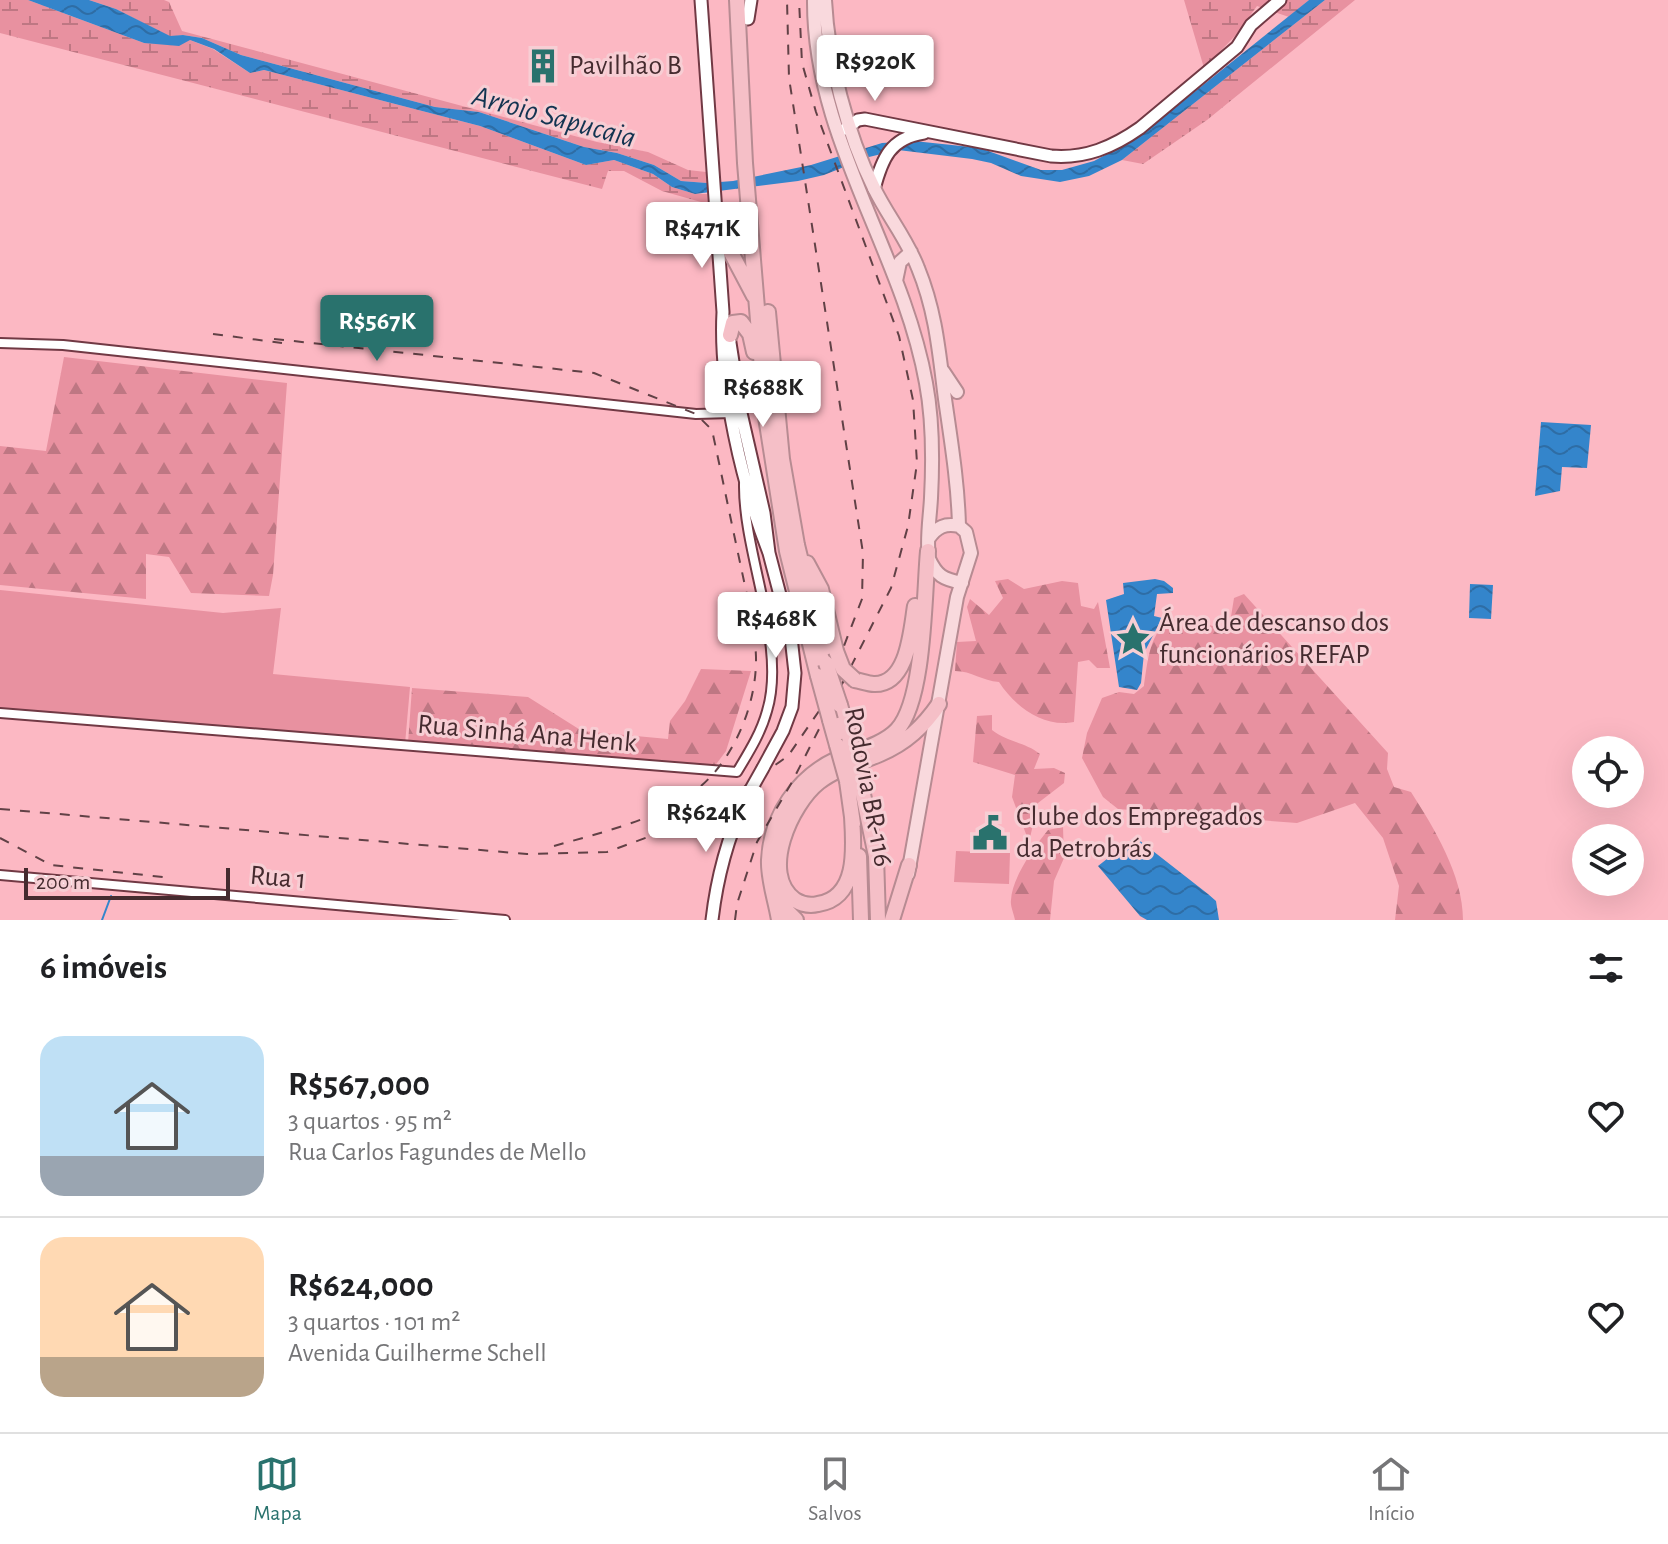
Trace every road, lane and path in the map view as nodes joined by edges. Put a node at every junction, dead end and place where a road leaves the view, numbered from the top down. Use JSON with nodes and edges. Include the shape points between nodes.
{"nodes":[{"id":1,"x":701,"y":0,"type":"edge"},
{"id":2,"x":737,"y":0,"type":"edge"},
{"id":3,"x":749,"y":0,"type":"edge"},
{"id":4,"x":814,"y":0,"type":"edge"},
{"id":5,"x":825,"y":0,"type":"edge"},
{"id":6,"x":1280,"y":0,"type":"edge"},
{"id":7,"x":822,"y":41,"type":"junction"},
{"id":8,"x":852,"y":130,"type":"junction"},
{"id":9,"x":933,"y":132,"type":"junction"},
{"id":10,"x":839,"y":140,"type":"junction"},
{"id":11,"x":750,"y":162,"type":"junction"},
{"id":12,"x":874,"y":189,"type":"junction"},
{"id":13,"x":753,"y":202,"type":"junction"},
{"id":14,"x":717,"y":226,"type":"junction"},
{"id":15,"x":911,"y":252,"type":"junction"},
{"id":16,"x":895,"y":284,"type":"junction"},
{"id":17,"x":758,"y":302,"type":"junction"},
{"id":18,"x":723,"y":312,"type":"junction"},
{"id":19,"x":730,"y":335,"type":"junction"},
{"id":20,"x":0,"y":343,"type":"edge"},
{"id":21,"x":941,"y":369,"type":"junction"},
{"id":22,"x":957,"y":392,"type":"dead end"},
{"id":23,"x":764,"y":393,"type":"junction"},
{"id":24,"x":736,"y":413,"type":"junction"},
{"id":25,"x":749,"y":467,"type":"junction"},
{"id":26,"x":959,"y":526,"type":"junction"},
{"id":27,"x":928,"y":544,"type":"junction"},
{"id":28,"x":797,"y":545,"type":"junction"},
{"id":29,"x":962,"y":583,"type":"junction"},
{"id":30,"x":822,"y":669,"type":"junction"},
{"id":31,"x":939,"y":704,"type":"junction"},
{"id":32,"x":0,"y":713,"type":"edge"},
{"id":33,"x":843,"y":741,"type":"junction"},
{"id":34,"x":853,"y":778,"type":"junction"},
{"id":35,"x":852,"y":817,"type":"junction"},
{"id":36,"x":909,"y":865,"type":"junction"},
{"id":37,"x":0,"y":875,"type":"edge"},
{"id":38,"x":776,"y":899,"type":"junction"},
{"id":39,"x":505,"y":920,"type":"edge"},
{"id":40,"x":712,"y":920,"type":"edge"},
{"id":41,"x":779,"y":920,"type":"edge"},
{"id":42,"x":796,"y":920,"type":"edge"},
{"id":43,"x":861,"y":920,"type":"edge"},
{"id":44,"x":878,"y":920,"type":"edge"},
{"id":45,"x":892,"y":920,"type":"edge"},
{"id":46,"x":899,"y":920,"type":"edge"}],
"edges":[{"from":1,"to":14,"type":"main road"},
{"from":2,"to":11,"type":"highway","name":"Rodovia BR-116"},
{"from":3,"to":11,"type":"highway","name":"Rodovia BR-116"},
{"from":4,"to":7,"type":"main road"},
{"from":5,"to":7,"type":"main road"},
{"from":6,"to":9,"type":"main road","via":[[1251,25],[1237,47],[1140,128],[1109,147],[1065,157]]},
{"from":7,"to":8,"type":"main road"},
{"from":7,"to":10,"type":"main road","via":[[817,61]]},
{"from":8,"to":9,"type":"main road","via":[[865,119]]},
{"from":8,"to":10,"type":"main road"},
{"from":8,"to":12,"type":"main road"},
{"from":9,"to":12,"type":"main road","via":[[914,134],[893,146],[882,160]]},
{"from":10,"to":16,"type":"main road"},
{"from":11,"to":13,"type":"highway","name":"Rodovia BR-116"},
{"from":12,"to":15,"type":"main road"},
{"from":13,"to":17,"type":"highway","name":"Rodovia BR-116"},
{"from":13,"to":28,"type":"highway","name":"Rodovia BR-116"},
{"from":14,"to":17,"type":"highway"},
{"from":14,"to":18,"type":"main road"},
{"from":15,"to":16,"type":"main road","via":[[900,262]]},
{"from":15,"to":21,"type":"main road","via":[[934,313]]},
{"from":16,"to":27,"type":"main road","via":[[926,382],[931,424]]},
{"from":17,"to":23,"type":"highway","name":"Rodovia BR-116"},
{"from":18,"to":19,"type":"main road"},
{"from":18,"to":24,"type":"main road","via":[[721,336]]},
{"from":19,"to":23,"type":"highway","via":[[736,321],[746,326]]},
{"from":19,"to":24,"type":"main road"},
{"from":20,"to":24,"type":"street","via":[[696,414]]},
{"from":21,"to":22,"type":"main road"},
{"from":21,"to":26,"type":"main road"},
{"from":23,"to":30,"type":"highway","name":"Rodovia BR-116","via":[[787,551]]},
{"from":24,"to":25,"type":"main road"},
{"from":25,"to":32,"type":"street","name":"Rua Sinhá Ana Henk","via":[[744,510],[772,672],[768,708],[737,772]]},
{"from":25,"to":40,"type":"main road","bridge":true,"via":[[754,515],[791,637],[795,673],[783,731],[733,826]]},
{"from":26,"to":27,"type":"main road","via":[[935,529]]},
{"from":26,"to":29,"type":"main road","via":[[971,553]]},
{"from":27,"to":28,"type":"highway","bridge":true,"via":[[905,656],[894,677],[876,684],[855,680],[843,669],[821,589]]},
{"from":27,"to":29,"type":"main road","via":[[938,575]]},
{"from":27,"to":38,"type":"highway","via":[[917,681],[909,710],[890,735],[825,764],[787,801],[769,861]]},
{"from":28,"to":30,"type":"highway","name":"Rodovia BR-116"},
{"from":29,"to":31,"type":"main road"},
{"from":30,"to":33,"type":"highway","name":"Rodovia BR-116","bridge":true,"via":[[830,720]]},
{"from":30,"to":33,"type":"highway","name":"Rodovia BR-116","bridge":true,"via":[[840,705]]},
{"from":31,"to":35,"type":"highway","via":[[904,742],[830,774],[800,803],[779,860],[781,882],[794,899],[809,906],[840,894],[854,852]]},
{"from":31,"to":36,"type":"main road"},
{"from":33,"to":34,"type":"highway","name":"Rodovia BR-116","bridge":true},
{"from":34,"to":35,"type":"highway","name":"Rodovia BR-116"},
{"from":34,"to":44,"type":"highway","name":"Rodovia BR-116","via":[[876,856]]},
{"from":35,"to":43,"type":"highway","name":"Rodovia BR-116"},
{"from":36,"to":45,"type":"highway"},
{"from":36,"to":46,"type":"main road"},
{"from":37,"to":39,"type":"street","name":"Rua 1"},
{"from":38,"to":41,"type":"highway"},
{"from":38,"to":42,"type":"highway"}]}
